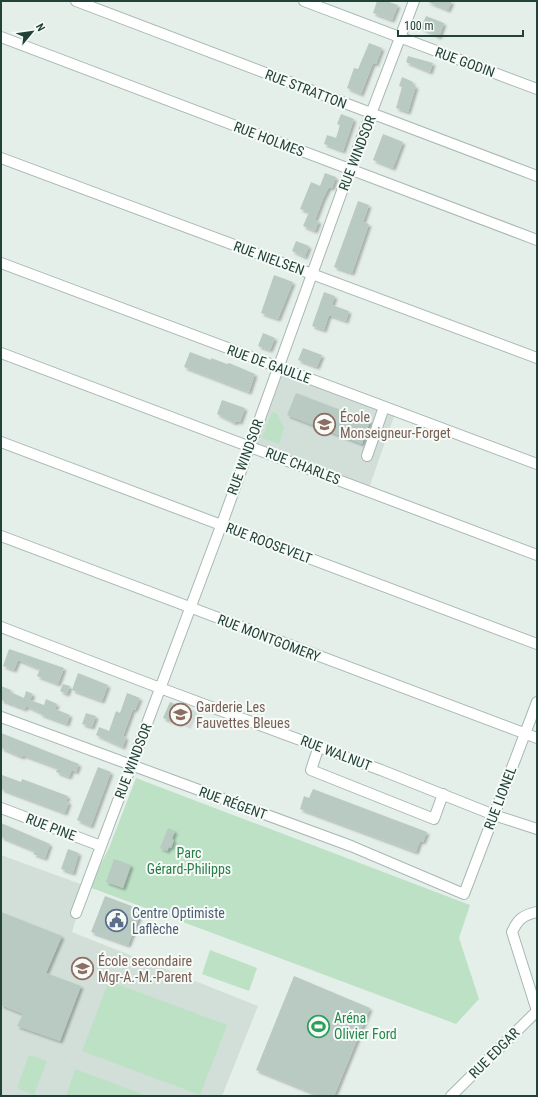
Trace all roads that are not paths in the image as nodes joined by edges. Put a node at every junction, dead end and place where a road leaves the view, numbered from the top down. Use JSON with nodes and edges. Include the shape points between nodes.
{"nodes":[{"id":1,"x":76,"y":1,"type":"edge"},
{"id":2,"x":304,"y":1,"type":"edge"},
{"id":3,"x":414,"y":1,"type":"edge"},
{"id":4,"x":1,"y":37,"type":"edge"},
{"id":5,"x":399,"y":38,"type":"junction"},
{"id":6,"x":537,"y":89,"type":"edge"},
{"id":7,"x":372,"y":113,"type":"junction"},
{"id":8,"x":1,"y":158,"type":"edge"},
{"id":9,"x":350,"y":169,"type":"junction"},
{"id":10,"x":537,"y":176,"type":"edge"},
{"id":11,"x":537,"y":240,"type":"edge"},
{"id":12,"x":1,"y":263,"type":"edge"},
{"id":13,"x":313,"y":274,"type":"junction"},
{"id":14,"x":1,"y":353,"type":"edge"},
{"id":15,"x":537,"y":358,"type":"edge"},
{"id":16,"x":278,"y":367,"type":"junction"},
{"id":17,"x":384,"y":407,"type":"junction"},
{"id":18,"x":1,"y":442,"type":"edge"},
{"id":19,"x":249,"y":446,"type":"junction"},
{"id":20,"x":367,"y":456,"type":"dead end"},
{"id":21,"x":537,"y":464,"type":"edge"},
{"id":22,"x":221,"y":525,"type":"junction"},
{"id":23,"x":1,"y":536,"type":"edge"},
{"id":24,"x":537,"y":555,"type":"edge"},
{"id":25,"x":190,"y":608,"type":"junction"},
{"id":26,"x":1,"y":627,"type":"edge"},
{"id":27,"x":537,"y":644,"type":"edge"},
{"id":28,"x":160,"y":688,"type":"junction"},
{"id":29,"x":537,"y":702,"type":"edge"},
{"id":30,"x":1,"y":717,"type":"edge"},
{"id":31,"x":525,"y":734,"type":"junction"},
{"id":32,"x":537,"y":738,"type":"edge"},
{"id":33,"x":319,"y":746,"type":"junction"},
{"id":34,"x":131,"y":766,"type":"junction"},
{"id":35,"x":444,"y":794,"type":"junction"},
{"id":36,"x":1,"y":808,"type":"edge"},
{"id":37,"x":494,"y":815,"type":"junction"},
{"id":38,"x":537,"y":829,"type":"edge"},
{"id":39,"x":101,"y":846,"type":"junction"},
{"id":40,"x":464,"y":894,"type":"joint"},
{"id":41,"x":537,"y":912,"type":"edge"},
{"id":42,"x":76,"y":913,"type":"dead end"},
{"id":43,"x":537,"y":1011,"type":"edge"},
{"id":44,"x":451,"y":1096,"type":"edge"}],
"edges":[{"from":1,"to":7,"type":"street","name":"RUE STRATTON"},
{"from":2,"to":5,"type":"street","name":"RUE GODIN"},
{"from":3,"to":5,"type":"street","name":"RUE WINDSOR"},
{"from":4,"to":9,"type":"street","name":"RUE HOLMES"},
{"from":5,"to":6,"type":"street","name":"RUE GODIN"},
{"from":5,"to":7,"type":"street","name":"RUE WINDSOR"},
{"from":7,"to":9,"type":"street","name":"RUE WINDSOR"},
{"from":7,"to":10,"type":"street","name":"RUE STRATTON"},
{"from":8,"to":13,"type":"street","name":"RUE NIELSEN"},
{"from":9,"to":11,"type":"street","name":"RUE HOLMES"},
{"from":9,"to":13,"type":"street","name":"RUE WINDSOR"},
{"from":12,"to":16,"type":"street","name":"RUE DE GAULLE"},
{"from":13,"to":15,"type":"street","name":"RUE NIELSEN"},
{"from":13,"to":16,"type":"street","name":"RUE WINDSOR"},
{"from":14,"to":19,"type":"street","name":"RUE CHARLES"},
{"from":16,"to":17,"type":"street","name":"RUE DE GAULLE"},
{"from":16,"to":19,"type":"street","name":"RUE WINDSOR"},
{"from":17,"to":20,"type":"street"},
{"from":17,"to":21,"type":"street","name":"RUE DE GAULLE"},
{"from":18,"to":22,"type":"street","name":"RUE ROOSEVELT"},
{"from":19,"to":22,"type":"street","name":"RUE WINDSOR"},
{"from":19,"to":24,"type":"street","name":"RUE CHARLES"},
{"from":22,"to":25,"type":"street","name":"RUE WINDSOR"},
{"from":22,"to":27,"type":"street","name":"RUE ROOSEVELT"},
{"from":23,"to":25,"type":"street","name":"RUE MONTGOMERY"},
{"from":25,"to":28,"type":"street","name":"RUE WINDSOR"},
{"from":25,"to":31,"type":"street","name":"RUE MONTGOMERY"},
{"from":26,"to":28,"type":"street","name":"RUE WALNUT"},
{"from":28,"to":33,"type":"street","name":"RUE WALNUT"},
{"from":28,"to":34,"type":"street","name":"RUE WINDSOR"},
{"from":29,"to":31,"type":"street","name":"RUE LIONEL"},
{"from":30,"to":34,"type":"street","name":"RUE RÉGENT"},
{"from":31,"to":32,"type":"street","name":"RUE MONTGOMERY"},
{"from":31,"to":37,"type":"street","name":"RUE LIONEL"},
{"from":33,"to":35,"type":"street","name":"RUE WALNUT"},
{"from":33,"to":35,"type":"street","via":[[310,770],[434,819]]},
{"from":34,"to":39,"type":"street","name":"RUE WINDSOR"},
{"from":34,"to":40,"type":"street","name":"RUE RÉGENT","via":[[351,846]]},
{"from":35,"to":37,"type":"street","name":"RUE WALNUT"},
{"from":36,"to":39,"type":"street","name":"RUE PINE"},
{"from":37,"to":38,"type":"street","name":"RUE WALNUT"},
{"from":37,"to":40,"type":"street","name":"RUE LIONEL"},
{"from":39,"to":42,"type":"street","name":"RUE WINDSOR"},
{"from":41,"to":43,"type":"street","via":[[525,915],[516,923],[512,932]]},
{"from":43,"to":44,"type":"street","name":"RUE EDGAR"}]}
